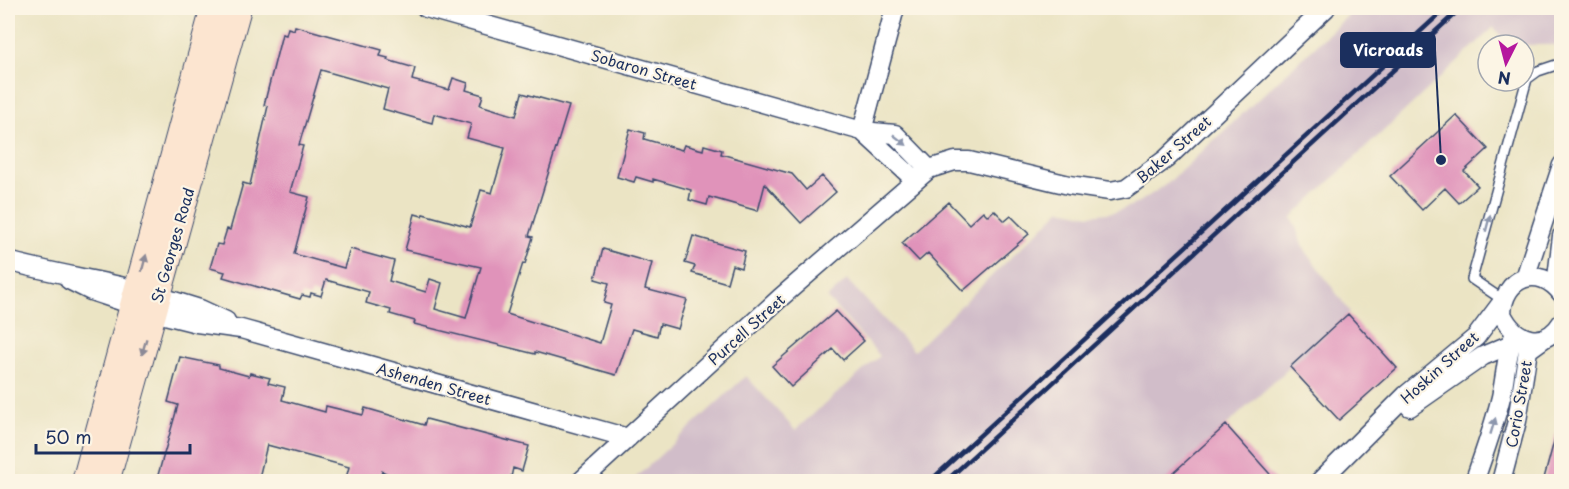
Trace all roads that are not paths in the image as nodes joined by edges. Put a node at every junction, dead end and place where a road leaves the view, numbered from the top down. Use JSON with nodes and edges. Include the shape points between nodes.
{"nodes":[{"id":1,"x":214,"y":8,"type":"edge"},
{"id":2,"x":238,"y":8,"type":"edge"},
{"id":3,"x":426,"y":8,"type":"edge"},
{"id":4,"x":895,"y":8,"type":"edge"},
{"id":5,"x":1326,"y":8,"type":"edge"},
{"id":6,"x":215,"y":47,"type":"junction"},
{"id":7,"x":1562,"y":63,"type":"edge"},
{"id":8,"x":862,"y":131,"type":"junction"},
{"id":9,"x":1562,"y":165,"type":"edge"},
{"id":10,"x":922,"y":174,"type":"junction"},
{"id":11,"x":1562,"y":236,"type":"edge"},
{"id":12,"x":8,"y":261,"type":"edge"},
{"id":13,"x":1525,"y":278,"type":"junction"},
{"id":14,"x":1559,"y":290,"type":"edge"},
{"id":15,"x":145,"y":301,"type":"junction"},
{"id":16,"x":1503,"y":301,"type":"junction"},
{"id":17,"x":1561,"y":323,"type":"edge"},
{"id":18,"x":1547,"y":336,"type":"junction"},
{"id":19,"x":1517,"y":339,"type":"junction"},
{"id":20,"x":1373,"y":431,"type":"junction"},
{"id":21,"x":628,"y":438,"type":"junction"},
{"id":22,"x":98,"y":471,"type":"edge"},
{"id":23,"x":580,"y":482,"type":"edge"},
{"id":24,"x":1319,"y":482,"type":"edge"},
{"id":25,"x":1474,"y":482,"type":"edge"},
{"id":26,"x":1501,"y":482,"type":"edge"}],
"edges":[{"from":1,"to":6,"type":"street","name":"St Georges Road"},
{"from":2,"to":6,"type":"street","name":"St Georges Road"},
{"from":3,"to":8,"type":"street","name":"Sobaron Street"},
{"from":4,"to":8,"type":"street"},
{"from":5,"to":10,"type":"street","name":"Baker Street","via":[[1166,159],[1126,188],[1110,191],[1069,185],[969,161],[955,161]]},
{"from":6,"to":15,"type":"street","name":"St Georges Road"},
{"from":16,"to":7,"type":"lane","one_way":true,"via":[[1472,279],[1527,79]]},
{"from":8,"to":10,"type":"street","name":"Sobaron Street","via":[[895,134]]},
{"from":9,"to":13,"type":"street"},
{"from":10,"to":21,"type":"street","name":"Purcell Street"},
{"from":11,"to":14,"type":"street"},
{"from":12,"to":15,"type":"street","name":"Ashenden Street","via":[[56,274],[92,278]]},
{"from":13,"to":14,"type":"street","via":[[1543,278]]},
{"from":13,"to":16,"type":"street","name":"Hoskin Street","via":[[1512,285]]},
{"from":15,"to":21,"type":"street","name":"Ashenden Street","via":[[200,309],[241,328]]},
{"from":15,"to":22,"type":"street","name":"St Georges Road"},
{"from":16,"to":19,"type":"street","via":[[1502,314]]},
{"from":16,"to":20,"type":"street","name":"Hoskin Street","via":[[1476,337],[1406,395]]},
{"from":17,"to":18,"type":"street","name":"Corio Street"},
{"from":18,"to":19,"type":"street","name":"Hoskin Street"},
{"from":18,"to":26,"type":"street","name":"Corio Street","via":[[1528,350],[1517,421]]},
{"from":19,"to":20,"type":"street","name":"Hoskin Street","via":[[1483,356]]},
{"from":25,"to":19,"type":"street","name":"Corio Street","one_way":true,"via":[[1502,394],[1504,366]]},
{"from":20,"to":24,"type":"street","name":"Hoskin Street"},
{"from":21,"to":23,"type":"street","name":"Purcell Street"}]}
